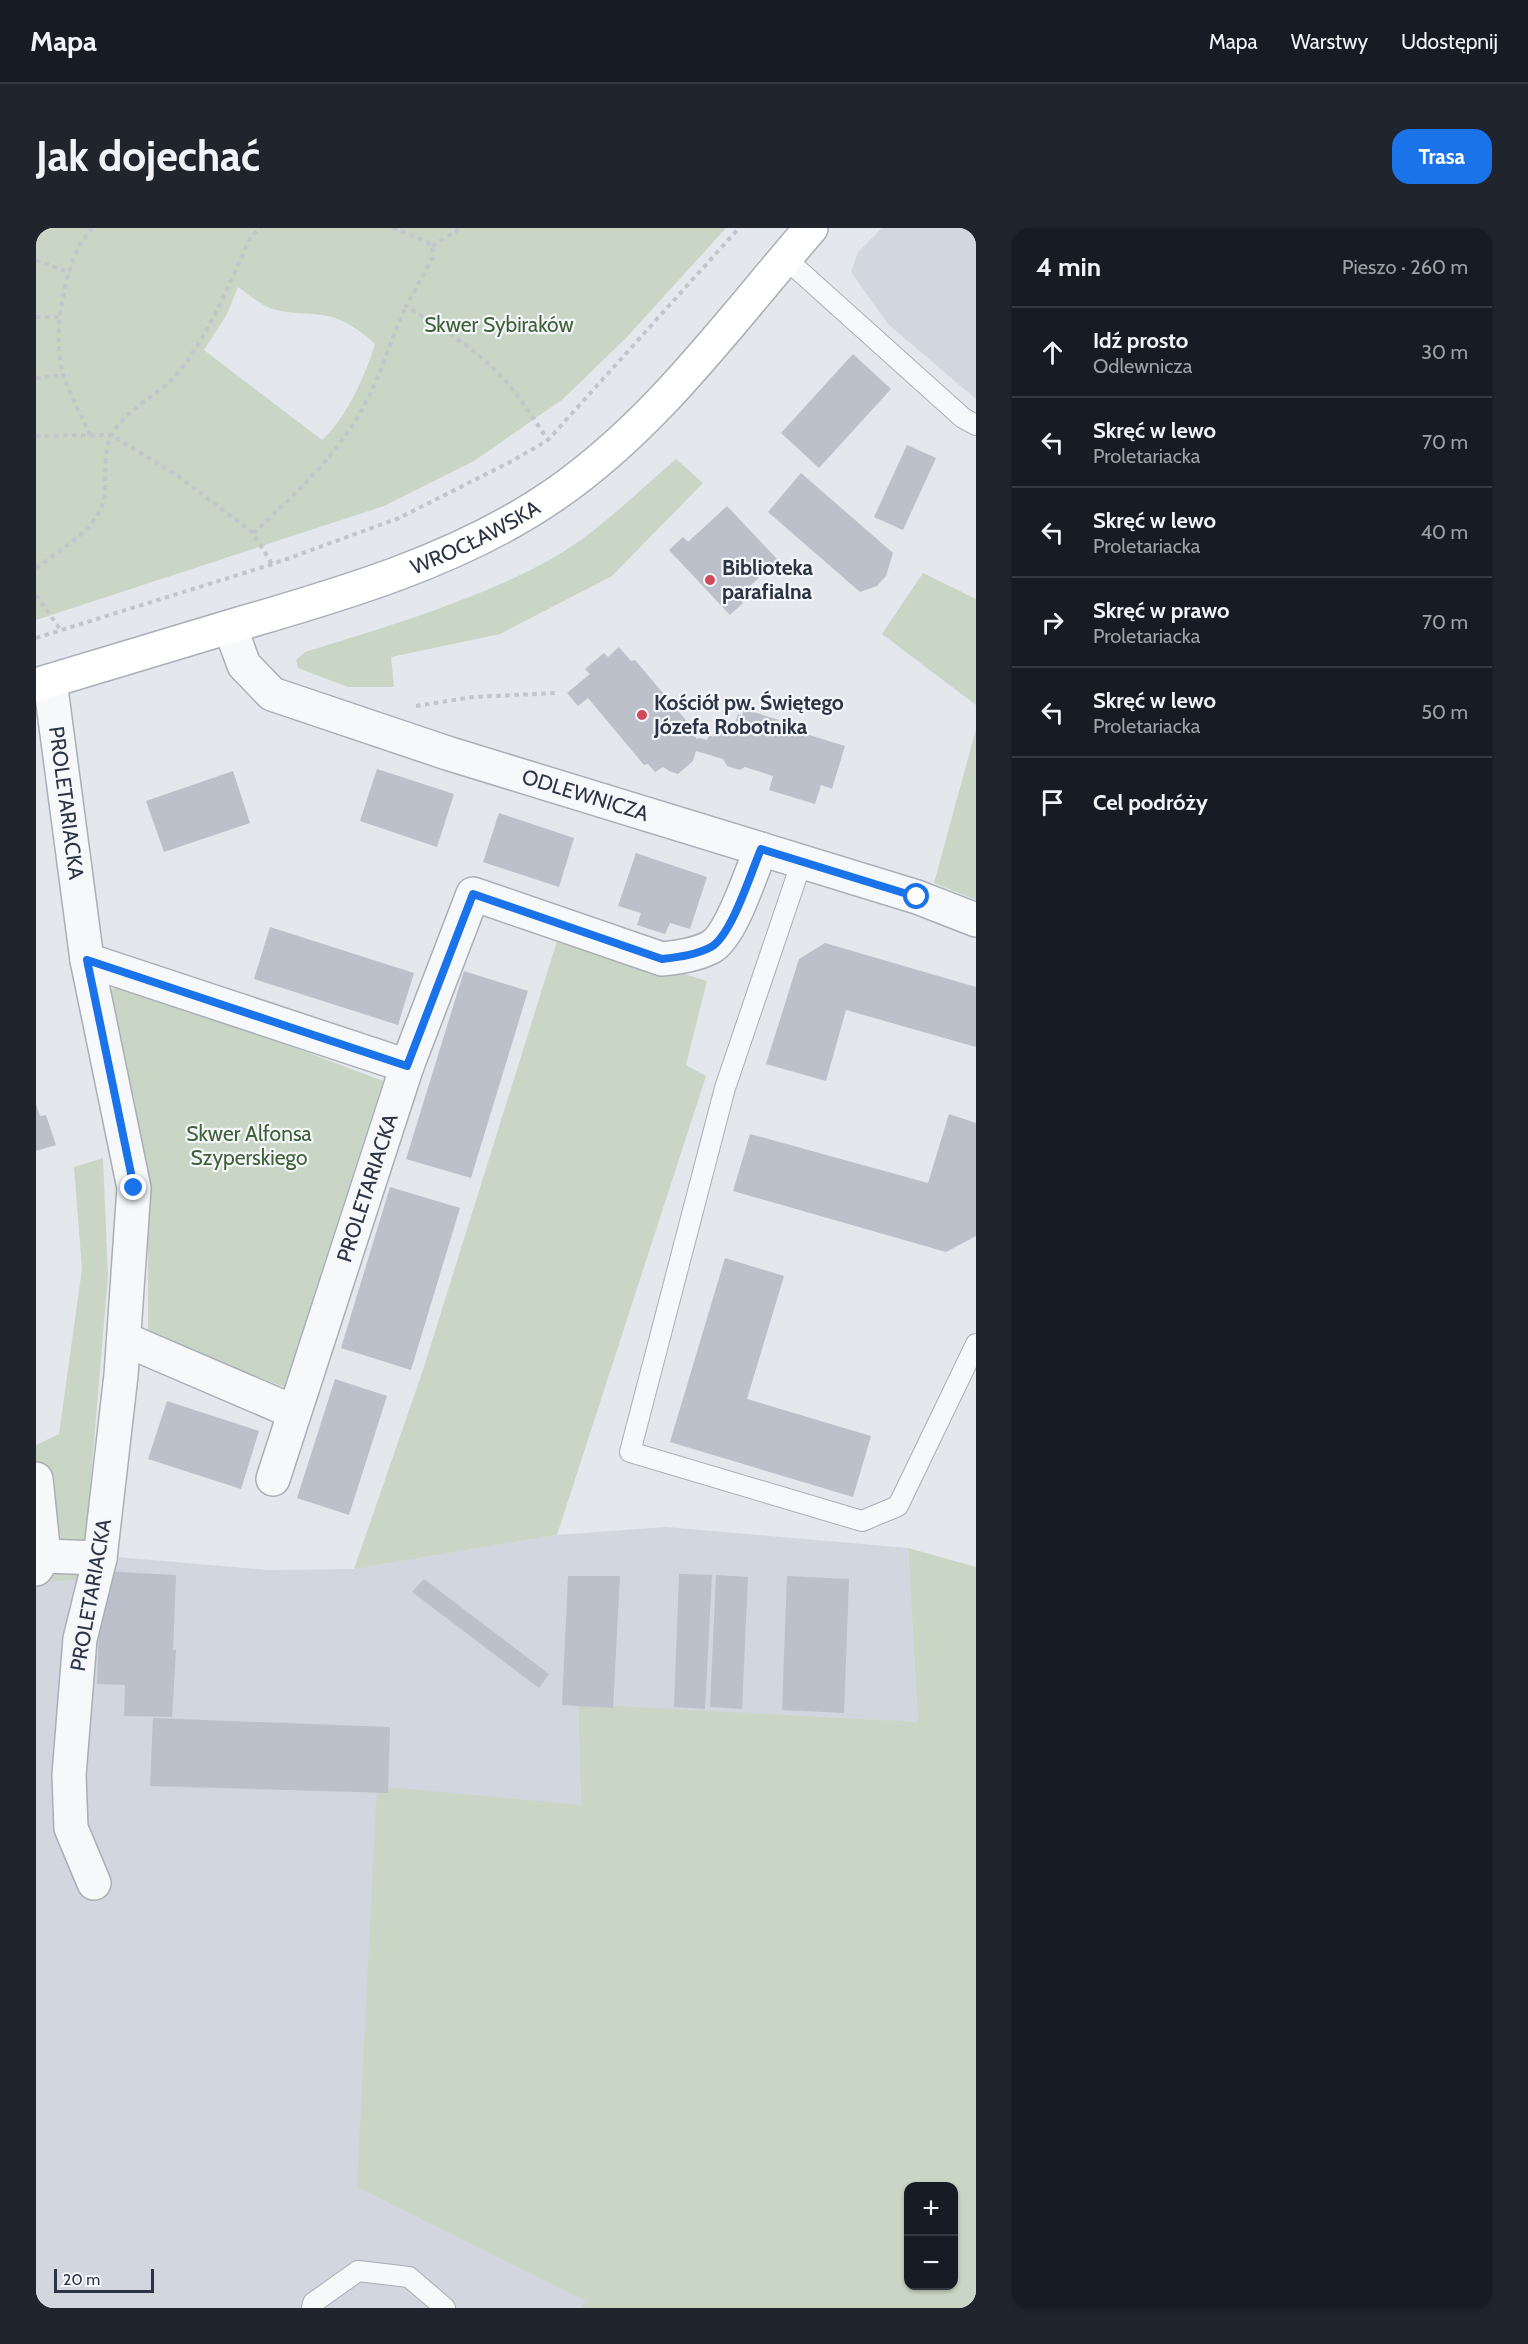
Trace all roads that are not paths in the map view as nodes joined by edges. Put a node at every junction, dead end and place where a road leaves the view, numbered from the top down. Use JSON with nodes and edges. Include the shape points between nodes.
{"nodes":[{"id":1,"x":811,"y":228,"type":"edge"},
{"id":2,"x":785,"y":258,"type":"junction"},
{"id":3,"x":976,"y":425,"type":"edge"},
{"id":4,"x":230,"y":627,"type":"junction"},
{"id":5,"x":43,"y":683,"type":"edge"},
{"id":6,"x":761,"y":849,"type":"junction"},
{"id":7,"x":802,"y":861,"type":"junction"},
{"id":8,"x":976,"y":920,"type":"edge"},
{"id":9,"x":87,"y":960,"type":"junction"},
{"id":10,"x":407,"y":1066,"type":"junction"},
{"id":11,"x":124,"y":1339,"type":"junction"},
{"id":12,"x":976,"y":1344,"type":"edge"},
{"id":13,"x":294,"y":1412,"type":"junction"},
{"id":14,"x":36,"y":1479,"type":"edge"},
{"id":15,"x":273,"y":1479,"type":"dead end"},
{"id":16,"x":100,"y":1558,"type":"junction"},
{"id":17,"x":40,"y":1562,"type":"edge"},
{"id":18,"x":94,"y":1882,"type":"dead end"},
{"id":19,"x":312,"y":2308,"type":"edge"},
{"id":20,"x":445,"y":2308,"type":"edge"}],
"edges":[{"from":1,"to":2,"type":"main road","name":"WROCŁAWSKA"},
{"from":2,"to":3,"type":"lane","via":[[963,418]]},
{"from":2,"to":4,"type":"main road","name":"WROCŁAWSKA","via":[[668,396],[554,495],[433,559]]},
{"from":4,"to":5,"type":"main road","name":"WROCŁAWSKA"},
{"from":4,"to":6,"type":"street","name":"ODLEWNICZA","via":[[244,665],[272,694],[447,753]]},
{"from":5,"to":9,"type":"street","name":"PROLETARIACKA"},
{"from":6,"to":7,"type":"street","name":"ODLEWNICZA"},
{"from":6,"to":10,"type":"street","name":"PROLETARIACKA","via":[[728,930],[712,946],[662,959],[473,894]]},
{"from":7,"to":8,"type":"street","name":"ODLEWNICZA"},
{"from":7,"to":12,"type":"lane","via":[[725,1088],[630,1452],[862,1521],[898,1506]]},
{"from":9,"to":10,"type":"street"},
{"from":9,"to":11,"type":"street","name":"PROLETARIACKA","via":[[134,1188]]},
{"from":10,"to":13,"type":"street","name":"PROLETARIACKA"},
{"from":11,"to":13,"type":"street"},
{"from":11,"to":16,"type":"street","name":"PROLETARIACKA"},
{"from":13,"to":15,"type":"street","name":"PROLETARIACKA"},
{"from":14,"to":17,"type":"street"},
{"from":16,"to":17,"type":"street"},
{"from":16,"to":18,"type":"street","name":"PROLETARIACKA","via":[[80,1639],[69,1775],[71,1828]]},
{"from":19,"to":20,"type":"lane","via":[[313,2303],[358,2271],[409,2277]]}]}
